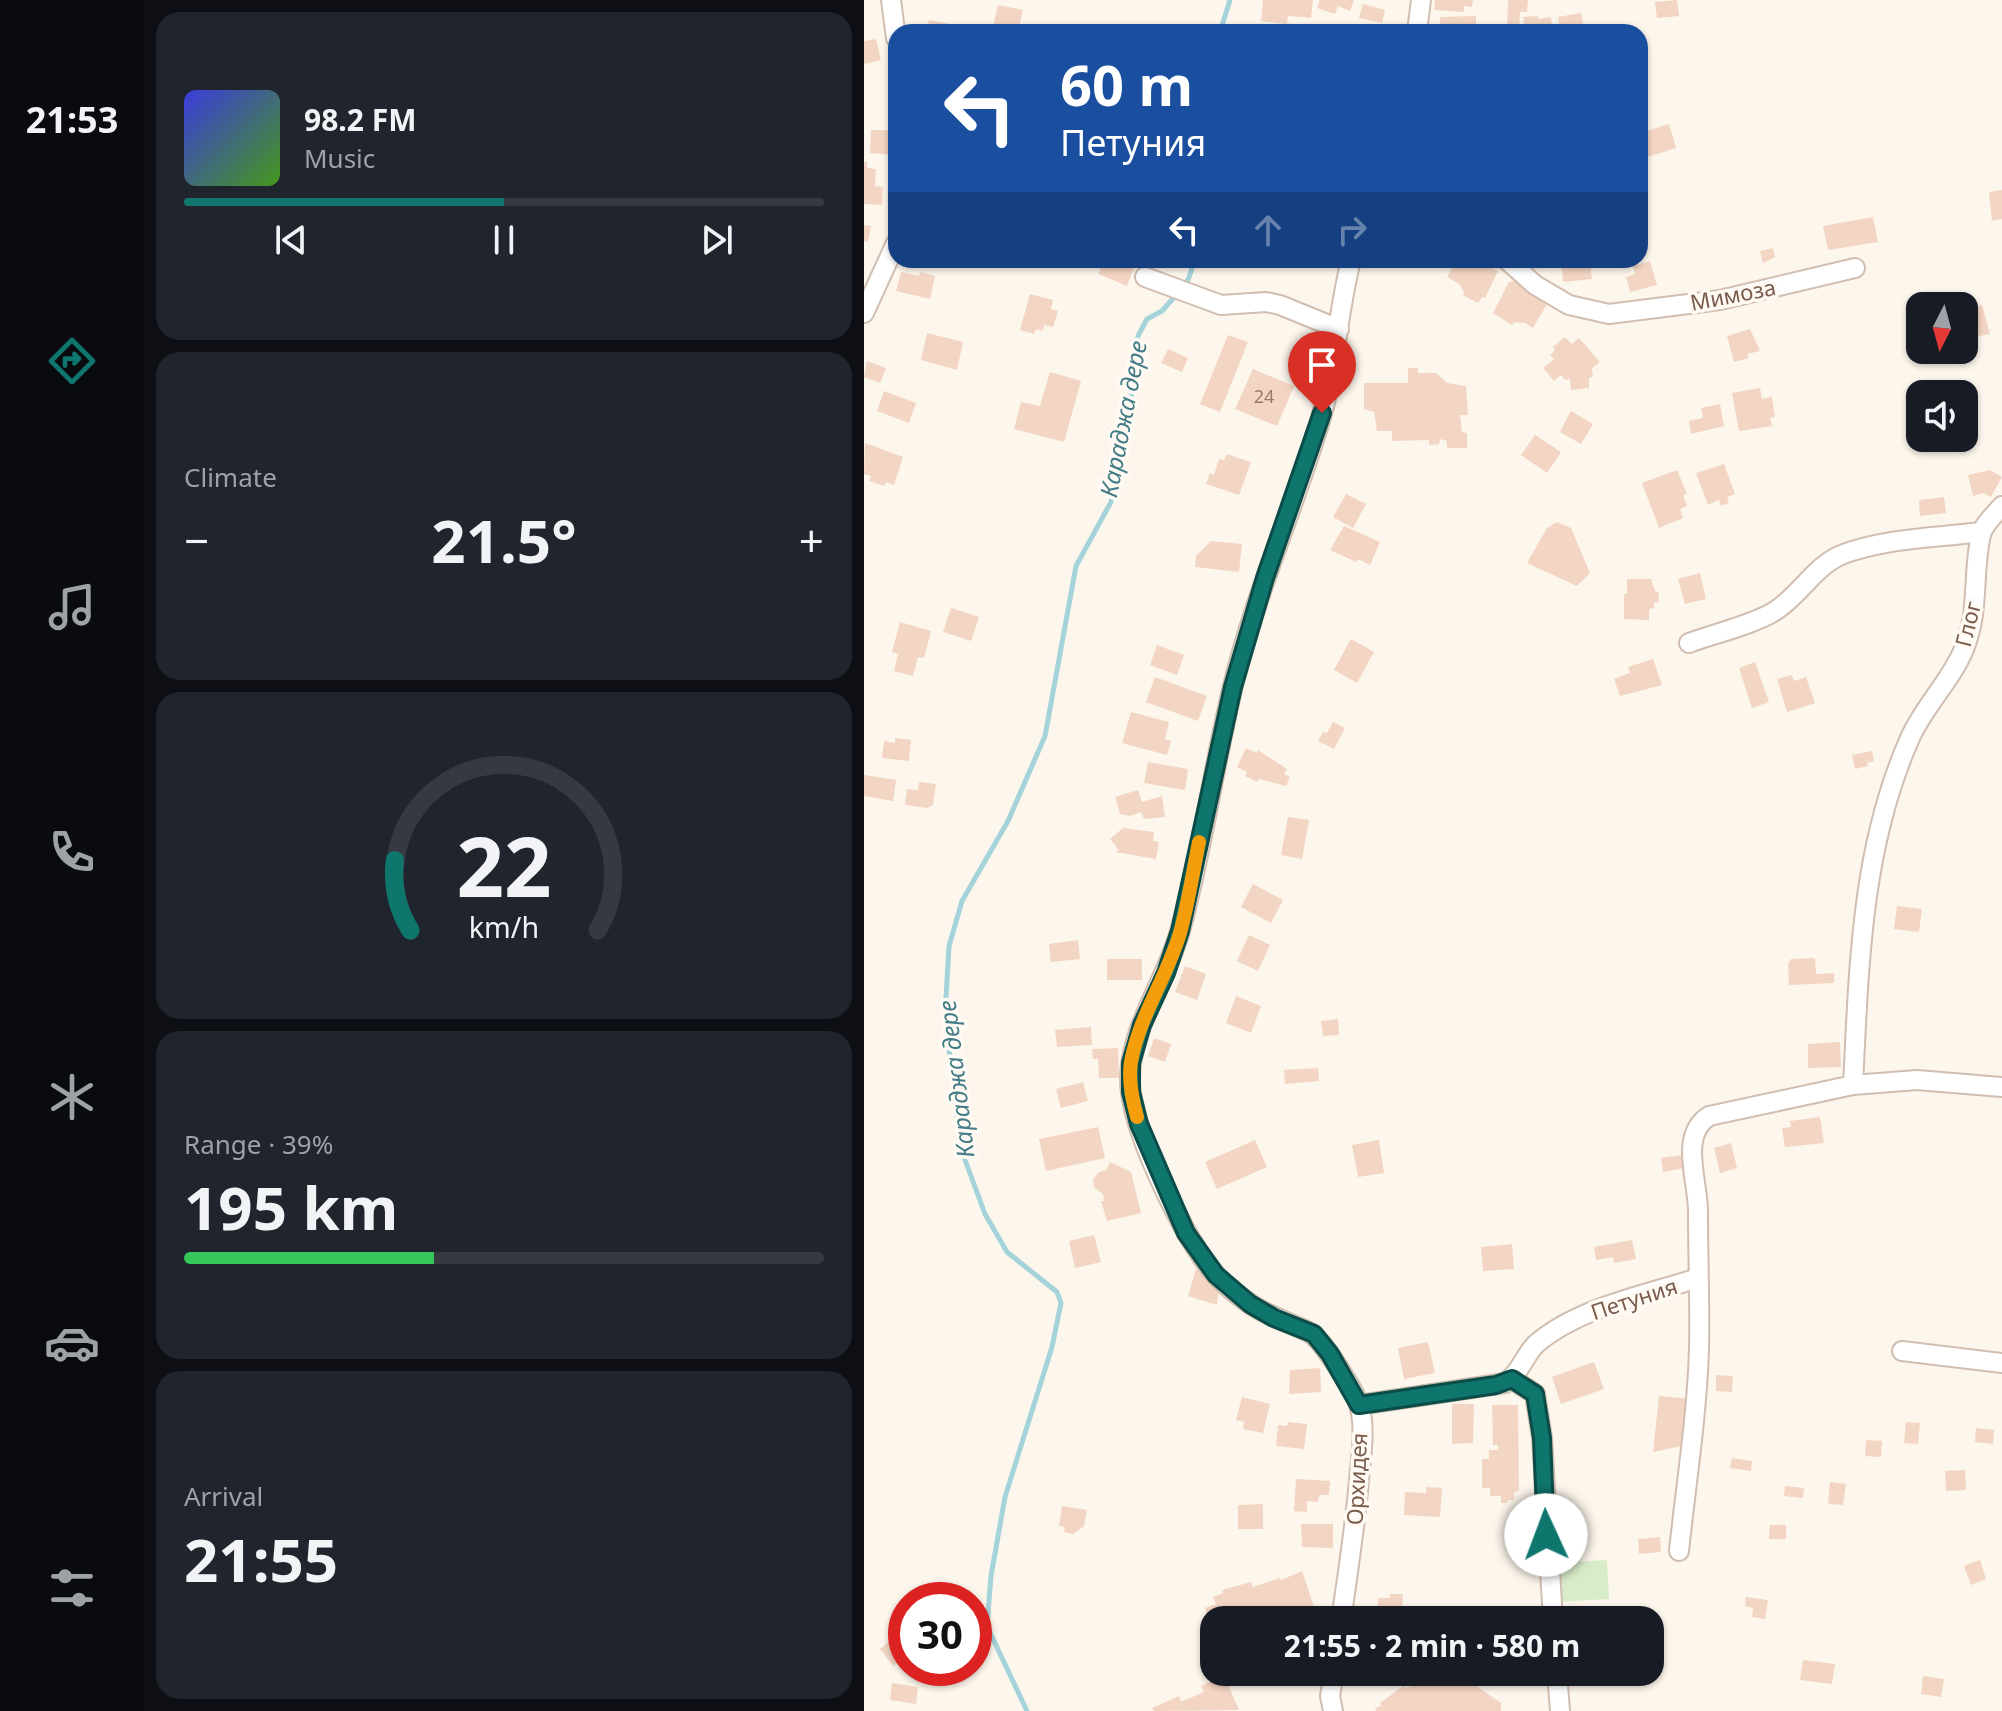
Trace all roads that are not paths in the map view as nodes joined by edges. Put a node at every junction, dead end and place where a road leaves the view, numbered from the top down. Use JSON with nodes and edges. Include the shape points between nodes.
{"nodes":[{"id":1,"x":891,"y":0,"type":"edge"},
{"id":2,"x":1421,"y":0,"type":"edge"},
{"id":3,"x":894,"y":24,"type":"edge"},
{"id":4,"x":1418,"y":24,"type":"edge"},
{"id":5,"x":888,"y":260,"type":"edge"},
{"id":6,"x":1350,"y":268,"type":"edge"},
{"id":7,"x":1516,"y":268,"type":"edge"},
{"id":8,"x":1855,"y":268,"type":"dead end"},
{"id":9,"x":1145,"y":277,"type":"dead end"},
{"id":10,"x":864,"y":313,"type":"edge"},
{"id":11,"x":1339,"y":329,"type":"junction"},
{"id":12,"x":2002,"y":506,"type":"edge"},
{"id":13,"x":1981,"y":532,"type":"junction"},
{"id":14,"x":1689,"y":643,"type":"dead end"},
{"id":15,"x":1853,"y":1085,"type":"junction"},
{"id":16,"x":2002,"y":1087,"type":"edge"},
{"id":17,"x":1698,"y":1278,"type":"junction"},
{"id":18,"x":1902,"y":1351,"type":"dead end"},
{"id":19,"x":2002,"y":1363,"type":"edge"},
{"id":20,"x":1512,"y":1379,"type":"junction"},
{"id":21,"x":1359,"y":1405,"type":"junction"},
{"id":22,"x":1679,"y":1551,"type":"dead end"},
{"id":23,"x":1343,"y":1606,"type":"edge"},
{"id":24,"x":1552,"y":1606,"type":"edge"},
{"id":25,"x":1332,"y":1686,"type":"edge"},
{"id":26,"x":1558,"y":1686,"type":"edge"},
{"id":27,"x":1333,"y":1711,"type":"edge"},
{"id":28,"x":1560,"y":1711,"type":"edge"}],
"edges":[{"from":1,"to":3,"type":"street"},
{"from":2,"to":4,"type":"street"},
{"from":5,"to":10,"type":"street"},
{"from":6,"to":11,"type":"street","name":"Орхидея"},
{"from":7,"to":8,"type":"street","name":"Мимоза","via":[[1569,305],[1609,314],[1720,300]]},
{"from":9,"to":11,"type":"street","via":[[1221,305],[1266,302]]},
{"from":11,"to":21,"type":"street","name":"Орхидея","via":[[1322,413],[1233,687],[1180,931],[1142,1025],[1131,1063],[1131,1092],[1144,1137],[1186,1233],[1216,1275],[1250,1304],[1314,1334]]},
{"from":12,"to":13,"type":"street"},
{"from":13,"to":14,"type":"street","via":[[1872,546],[1839,556],[1773,613]]},
{"from":13,"to":15,"type":"street","name":"Глог","via":[[1975,613],[1964,651],[1911,735],[1877,841],[1861,924]]},
{"from":15,"to":16,"type":"street","via":[[1917,1080]]},
{"from":15,"to":17,"type":"street","via":[[1700,1122],[1692,1151]]},
{"from":17,"to":20,"type":"street","name":"Петуния","via":[[1586,1313],[1536,1345]]},
{"from":17,"to":22,"type":"street","via":[[1699,1350]]},
{"from":18,"to":19,"type":"street"},
{"from":20,"to":21,"type":"street"},
{"from":20,"to":24,"type":"street","via":[[1535,1394]]},
{"from":21,"to":23,"type":"street","name":"Орхидея","via":[[1362,1443]]},
{"from":25,"to":27,"type":"street"},
{"from":26,"to":28,"type":"street"}]}
